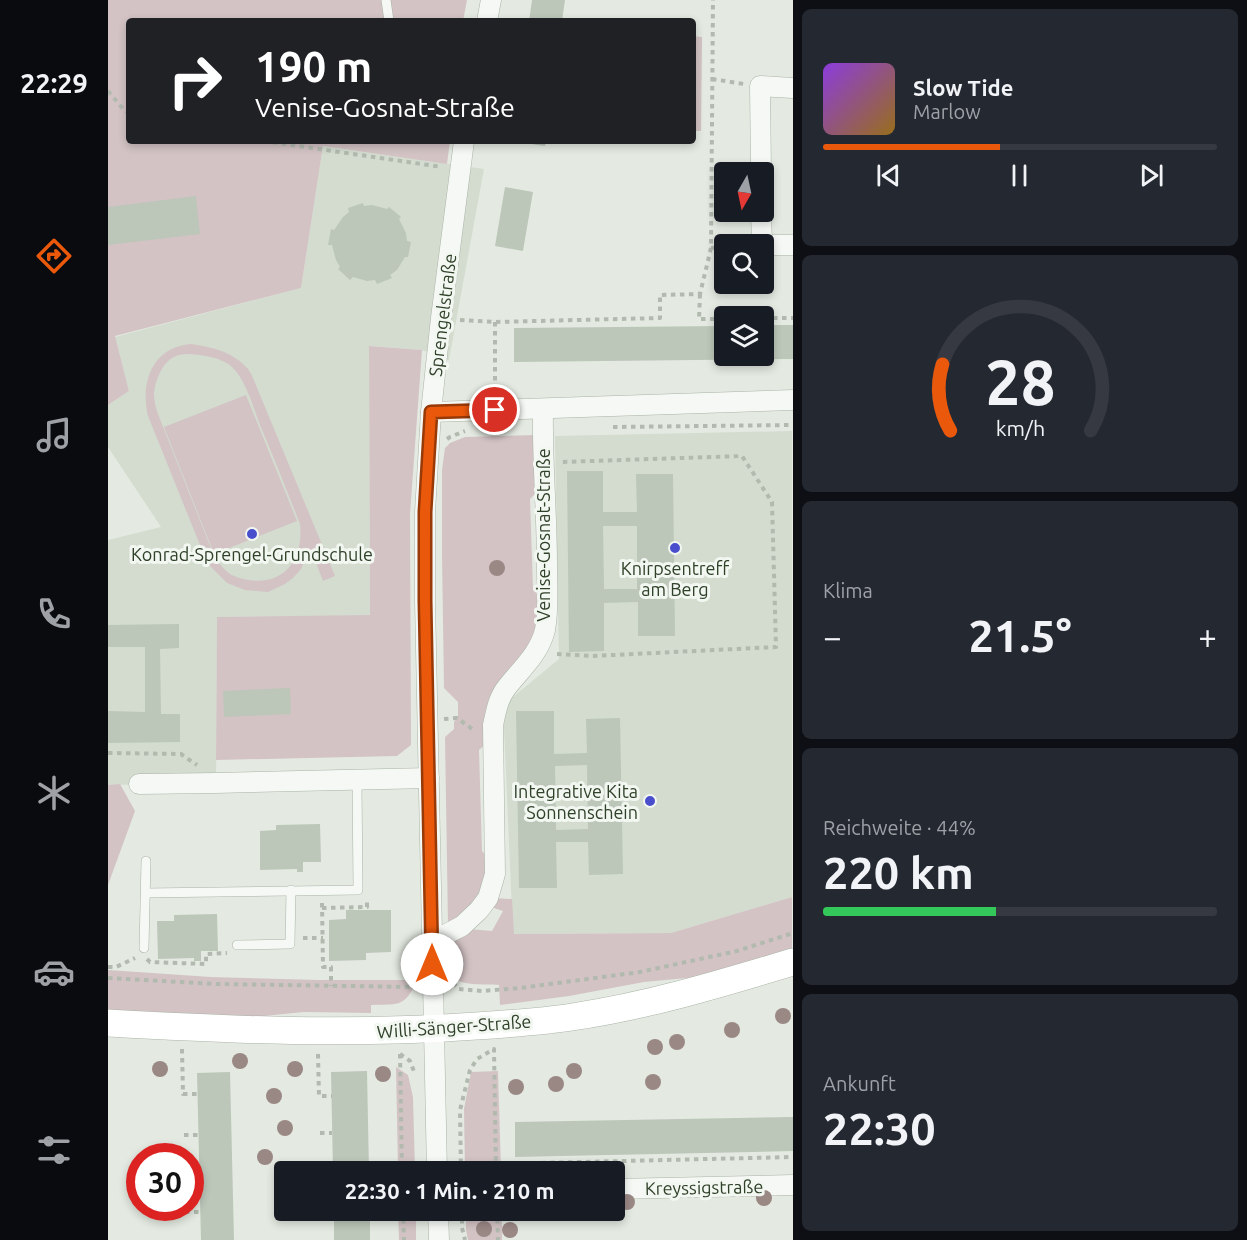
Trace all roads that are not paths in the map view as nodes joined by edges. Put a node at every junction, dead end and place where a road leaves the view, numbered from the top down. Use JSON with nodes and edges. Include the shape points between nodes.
{"nodes":[{"id":1,"x":386,"y":0,"type":"edge"},
{"id":2,"x":491,"y":0,"type":"edge"},
{"id":3,"x":389,"y":18,"type":"edge"},
{"id":4,"x":488,"y":18,"type":"edge"},
{"id":5,"x":792,"y":88,"type":"edge"},
{"id":6,"x":464,"y":144,"type":"edge"},
{"id":7,"x":761,"y":162,"type":"edge"},
{"id":8,"x":774,"y":245,"type":"edge"},
{"id":9,"x":792,"y":245,"type":"edge"},
{"id":10,"x":792,"y":400,"type":"edge"},
{"id":11,"x":543,"y":409,"type":"junction"},
{"id":12,"x":431,"y":412,"type":"junction"},
{"id":13,"x":429,"y":778,"type":"junction"},
{"id":14,"x":357,"y":780,"type":"junction"},
{"id":15,"x":139,"y":784,"type":"dead end"},
{"id":16,"x":146,"y":861,"type":"dead end"},
{"id":17,"x":291,"y":890,"type":"junction"},
{"id":18,"x":146,"y":892,"type":"junction"},
{"id":19,"x":433,"y":941,"type":"junction"},
{"id":20,"x":237,"y":945,"type":"road end"},
{"id":21,"x":144,"y":948,"type":"dead end"},
{"id":22,"x":792,"y":962,"type":"edge"},
{"id":23,"x":108,"y":1023,"type":"edge"},
{"id":24,"x":435,"y":1029,"type":"junction"},
{"id":25,"x":437,"y":1161,"type":"edge"},
{"id":26,"x":792,"y":1185,"type":"edge"},
{"id":27,"x":625,"y":1189,"type":"edge"},
{"id":28,"x":438,"y":1221,"type":"edge"},
{"id":29,"x":439,"y":1240,"type":"edge"}],
"edges":[{"from":1,"to":3,"type":"lane"},
{"from":2,"to":4,"type":"street"},
{"from":5,"to":7,"type":"street","via":[[760,86]]},
{"from":6,"to":12,"type":"street","name":"Sprengelstraße"},
{"from":8,"to":9,"type":"street"},
{"from":10,"to":11,"type":"street"},
{"from":11,"to":12,"type":"street"},
{"from":11,"to":19,"type":"street","name":"Venise-Gosnat-Straße","via":[[548,602],[536,652],[506,688],[496,707],[495,874],[488,898],[479,910],[462,926]]},
{"from":12,"to":13,"type":"street","name":"Sprengelstraße","via":[[425,512]]},
{"from":13,"to":14,"type":"street"},
{"from":13,"to":19,"type":"street","name":"Sprengelstraße"},
{"from":14,"to":15,"type":"street"},
{"from":14,"to":17,"type":"lane","via":[[358,890]]},
{"from":16,"to":18,"type":"lane"},
{"from":17,"to":18,"type":"lane"},
{"from":17,"to":20,"type":"lane","via":[[290,944]]},
{"from":18,"to":21,"type":"lane"},
{"from":19,"to":24,"type":"street","name":"Sprengelstraße"},
{"from":22,"to":24,"type":"main road","name":"Willi-Sänger-Straße","via":[[673,997],[572,1017]]},
{"from":23,"to":24,"type":"main road","name":"Willi-Sänger-Straße","via":[[272,1031]]},
{"from":24,"to":25,"type":"street","name":"Sprengelstraße"},
{"from":26,"to":27,"type":"street","name":"Kreyssigstraße"},
{"from":28,"to":29,"type":"street"}]}
